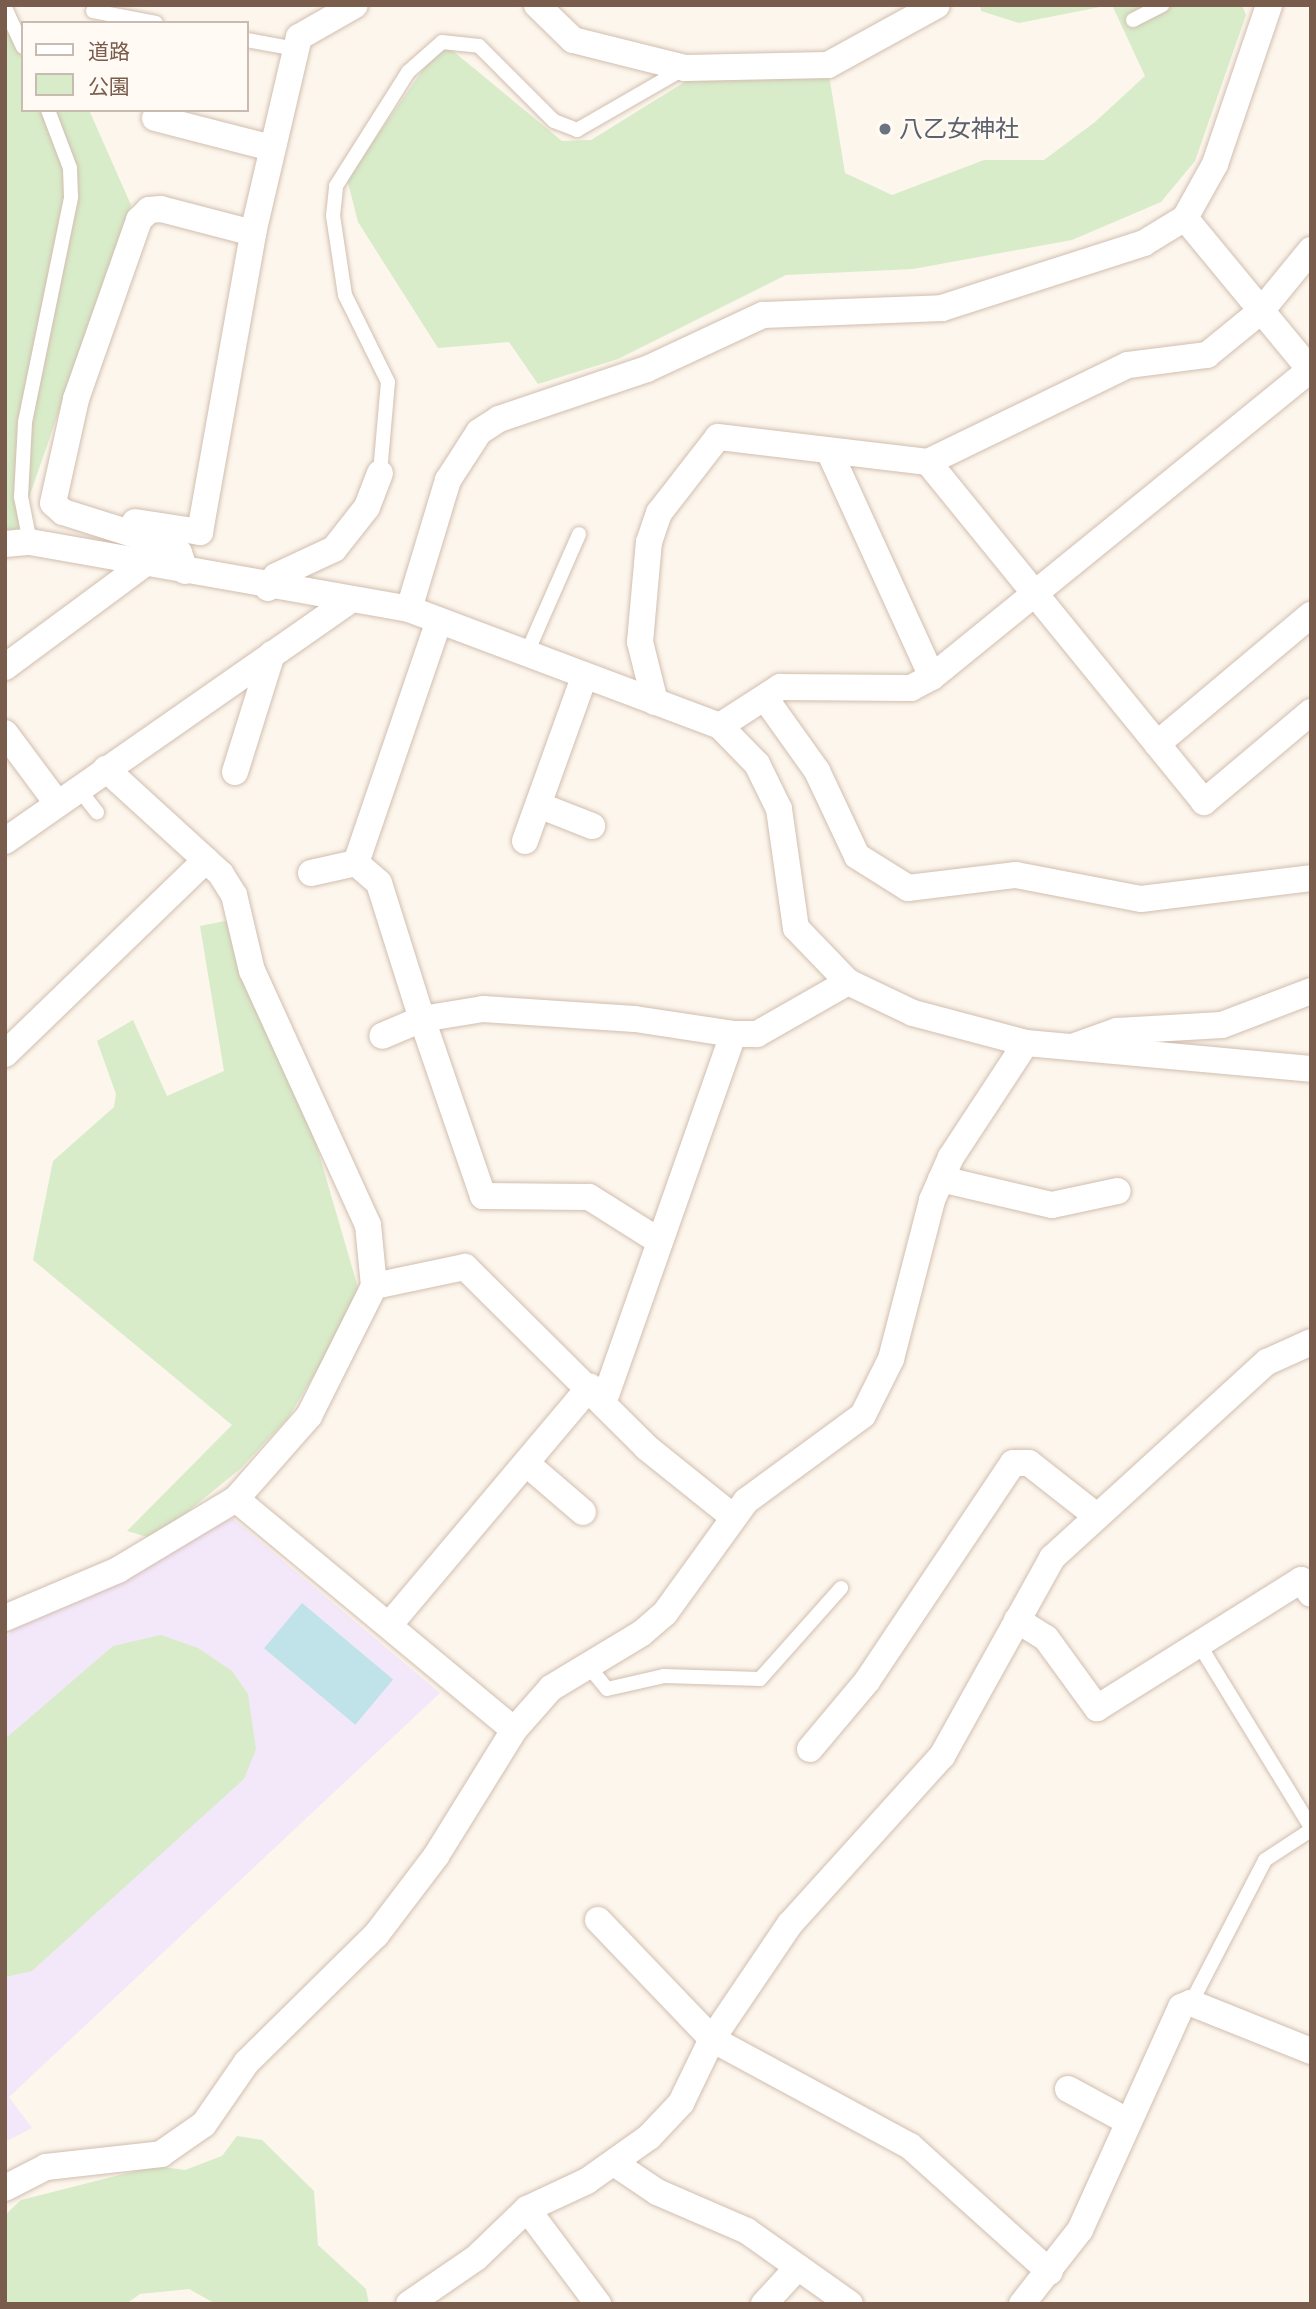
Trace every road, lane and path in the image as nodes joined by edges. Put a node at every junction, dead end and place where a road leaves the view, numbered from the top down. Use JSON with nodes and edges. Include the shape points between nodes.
{"nodes":[{"id":1,"x":355,"y":5,"type":"edge"},
{"id":2,"x":537,"y":5,"type":"edge"},
{"id":3,"x":937,"y":5,"type":"edge"},
{"id":4,"x":1163,"y":5,"type":"edge"},
{"id":5,"x":1269,"y":5,"type":"edge"},
{"id":6,"x":5,"y":8,"type":"edge"},
{"id":7,"x":93,"y":11,"type":"dead end"},
{"id":8,"x":1133,"y":20,"type":"dead end"},
{"id":9,"x":146,"y":21,"type":"edge"},
{"id":10,"x":248,"y":40,"type":"edge"},
{"id":11,"x":21,"y":43,"type":"edge"},
{"id":12,"x":296,"y":49,"type":"junction"},
{"id":13,"x":685,"y":68,"type":"junction"},
{"id":14,"x":49,"y":112,"type":"edge"},
{"id":15,"x":155,"y":118,"type":"dead end"},
{"id":16,"x":272,"y":148,"type":"junction"},
{"id":17,"x":1185,"y":218,"type":"junction"},
{"id":18,"x":253,"y":233,"type":"junction"},
{"id":19,"x":1311,"y":250,"type":"edge"},
{"id":20,"x":1261,"y":311,"type":"junction"},
{"id":21,"x":1310,"y":371,"type":"edge"},
{"id":22,"x":830,"y":453,"type":"junction"},
{"id":23,"x":928,"y":462,"type":"junction"},
{"id":24,"x":380,"y":472,"type":"joint"},
{"id":25,"x":98,"y":521,"type":"junction"},
{"id":26,"x":579,"y":534,"type":"dead end"},
{"id":27,"x":18,"y":543,"type":"edge"},
{"id":28,"x":144,"y":564,"type":"junction"},
{"id":29,"x":185,"y":571,"type":"junction"},
{"id":30,"x":268,"y":588,"type":"junction"},
{"id":31,"x":1034,"y":595,"type":"junction"},
{"id":32,"x":346,"y":603,"type":"junction"},
{"id":33,"x":409,"y":609,"type":"junction"},
{"id":34,"x":1311,"y":615,"type":"edge"},
{"id":35,"x":439,"y":621,"type":"junction"},
{"id":36,"x":272,"y":654,"type":"junction"},
{"id":37,"x":526,"y":655,"type":"junction"},
{"id":38,"x":5,"y":667,"type":"edge"},
{"id":39,"x":584,"y":677,"type":"junction"},
{"id":40,"x":933,"y":677,"type":"junction"},
{"id":41,"x":765,"y":698,"type":"junction"},
{"id":42,"x":655,"y":702,"type":"junction"},
{"id":43,"x":1311,"y":712,"type":"edge"},
{"id":44,"x":720,"y":726,"type":"junction"},
{"id":45,"x":5,"y":733,"type":"edge"},
{"id":46,"x":1157,"y":744,"type":"junction"},
{"id":47,"x":106,"y":769,"type":"junction"},
{"id":48,"x":235,"y":772,"type":"dead end"},
{"id":49,"x":68,"y":796,"type":"junction"},
{"id":50,"x":541,"y":806,"type":"junction"},
{"id":51,"x":97,"y":812,"type":"dead end"},
{"id":52,"x":593,"y":826,"type":"dead end"},
{"id":53,"x":5,"y":841,"type":"edge"},
{"id":54,"x":525,"y":841,"type":"dead end"},
{"id":55,"x":206,"y":860,"type":"junction"},
{"id":56,"x":356,"y":863,"type":"junction"},
{"id":57,"x":311,"y":873,"type":"dead end"},
{"id":58,"x":1311,"y":878,"type":"edge"},
{"id":59,"x":848,"y":982,"type":"junction"},
{"id":60,"x":1311,"y":991,"type":"edge"},
{"id":61,"x":422,"y":1019,"type":"junction"},
{"id":62,"x":733,"y":1034,"type":"junction"},
{"id":63,"x":382,"y":1035,"type":"dead end"},
{"id":64,"x":1026,"y":1043,"type":"junction"},
{"id":65,"x":1073,"y":1047,"type":"junction"},
{"id":66,"x":5,"y":1055,"type":"edge"},
{"id":67,"x":1311,"y":1069,"type":"edge"},
{"id":68,"x":941,"y":1179,"type":"junction"},
{"id":69,"x":1118,"y":1191,"type":"dead end"},
{"id":70,"x":659,"y":1241,"type":"junction"},
{"id":71,"x":374,"y":1286,"type":"junction"},
{"id":72,"x":1311,"y":1342,"type":"edge"},
{"id":73,"x":597,"y":1394,"type":"junction"},
{"id":74,"x":526,"y":1463,"type":"junction"},
{"id":75,"x":236,"y":1499,"type":"junction"},
{"id":76,"x":583,"y":1512,"type":"dead end"},
{"id":77,"x":1094,"y":1514,"type":"junction"},
{"id":78,"x":732,"y":1516,"type":"junction"},
{"id":79,"x":841,"y":1588,"type":"dead end"},
{"id":80,"x":1311,"y":1594,"type":"edge"},
{"id":81,"x":5,"y":1618,"type":"edge"},
{"id":82,"x":1017,"y":1620,"type":"junction"},
{"id":83,"x":391,"y":1623,"type":"junction"},
{"id":84,"x":1200,"y":1646,"type":"junction"},
{"id":85,"x":586,"y":1663,"type":"junction"},
{"id":86,"x":514,"y":1730,"type":"junction"},
{"id":87,"x":810,"y":1749,"type":"dead end"},
{"id":88,"x":1311,"y":1829,"type":"edge"},
{"id":89,"x":598,"y":1920,"type":"dead end"},
{"id":90,"x":1191,"y":2003,"type":"junction"},
{"id":91,"x":712,"y":2039,"type":"junction"},
{"id":92,"x":1311,"y":2051,"type":"edge"},
{"id":93,"x":1068,"y":2089,"type":"dead end"},
{"id":94,"x":1125,"y":2120,"type":"junction"},
{"id":95,"x":614,"y":2163,"type":"junction"},
{"id":96,"x":5,"y":2188,"type":"edge"},
{"id":97,"x":527,"y":2209,"type":"junction"},
{"id":98,"x":798,"y":2267,"type":"junction"},
{"id":99,"x":1050,"y":2272,"type":"junction"},
{"id":100,"x":409,"y":2304,"type":"edge"},
{"id":101,"x":598,"y":2304,"type":"edge"},
{"id":102,"x":764,"y":2304,"type":"edge"},
{"id":103,"x":850,"y":2304,"type":"edge"},
{"id":104,"x":1022,"y":2304,"type":"edge"}],
"edges":[{"from":1,"to":12,"type":"street","via":[[299,37]]},
{"from":2,"to":13,"type":"street","via":[[573,40]]},
{"from":3,"to":13,"type":"street","via":[[828,65]]},
{"from":4,"to":8,"type":"lane"},
{"from":5,"to":17,"type":"street","via":[[1215,164]]},
{"from":6,"to":11,"type":"lane"},
{"from":7,"to":9,"type":"lane"},
{"from":10,"to":12,"type":"lane"},
{"from":12,"to":16,"type":"street"},
{"from":13,"to":24,"type":"lane","via":[[577,130],[554,121],[479,46],[442,42],[408,72],[336,186],[332,216],[345,295],[388,383]]},
{"from":14,"to":27,"type":"lane","via":[[70,168],[71,197],[25,422]]},
{"from":15,"to":16,"type":"street"},
{"from":16,"to":18,"type":"street"},
{"from":17,"to":20,"type":"street"},
{"from":17,"to":33,"type":"street","via":[[1144,243],[942,308],[763,315],[624,378],[499,419],[478,432],[448,480]]},
{"from":18,"to":25,"type":"street","via":[[200,532]]},
{"from":18,"to":25,"type":"street","via":[[161,209],[149,210],[139,220],[84,371],[53,495],[63,512]]},
{"from":19,"to":20,"type":"street"},
{"from":20,"to":21,"type":"street"},
{"from":20,"to":23,"type":"street","via":[[1207,355],[1128,365]]},
{"from":21,"to":31,"type":"street"},
{"from":22,"to":23,"type":"street"},
{"from":22,"to":40,"type":"street"},
{"from":22,"to":42,"type":"street","via":[[718,437],[659,513],[640,610],[640,642]]},
{"from":23,"to":31,"type":"street"},
{"from":24,"to":30,"type":"street","via":[[367,507],[334,549],[276,576]]},
{"from":25,"to":29,"type":"street","via":[[179,553]]},
{"from":26,"to":37,"type":"lane"},
{"from":27,"to":28,"type":"street"},
{"from":28,"to":29,"type":"street"},
{"from":28,"to":38,"type":"street"},
{"from":29,"to":30,"type":"street"},
{"from":30,"to":32,"type":"street"},
{"from":31,"to":40,"type":"street"},
{"from":31,"to":46,"type":"street"},
{"from":32,"to":33,"type":"street"},
{"from":32,"to":36,"type":"street"},
{"from":33,"to":35,"type":"street"},
{"from":34,"to":46,"type":"street"},
{"from":35,"to":37,"type":"street"},
{"from":35,"to":56,"type":"street"},
{"from":36,"to":47,"type":"street"},
{"from":36,"to":48,"type":"street"},
{"from":37,"to":39,"type":"street"},
{"from":39,"to":42,"type":"street"},
{"from":39,"to":50,"type":"street"},
{"from":40,"to":41,"type":"street","via":[[911,688],[780,687]]},
{"from":41,"to":44,"type":"street"},
{"from":41,"to":58,"type":"street","via":[[817,771],[857,856],[908,888],[1016,875],[1141,899]]},
{"from":42,"to":44,"type":"street"},
{"from":43,"to":46,"type":"street","via":[[1204,802]]},
{"from":44,"to":59,"type":"street","via":[[757,764],[779,809],[796,928]]},
{"from":45,"to":49,"type":"street"},
{"from":47,"to":49,"type":"street"},
{"from":47,"to":55,"type":"street"},
{"from":49,"to":51,"type":"lane"},
{"from":49,"to":53,"type":"street"},
{"from":50,"to":52,"type":"street"},
{"from":50,"to":54,"type":"street"},
{"from":55,"to":66,"type":"street"},
{"from":55,"to":71,"type":"street","via":[[234,895],[251,971],[349,1176],[368,1225]]},
{"from":56,"to":57,"type":"street"},
{"from":56,"to":61,"type":"street","via":[[379,883]]},
{"from":59,"to":62,"type":"street","via":[[757,1034]]},
{"from":59,"to":64,"type":"street","via":[[913,1013]]},
{"from":60,"to":65,"type":"street","via":[[1222,1025],[1118,1031]]},
{"from":61,"to":62,"type":"street","via":[[483,1009],[635,1018]]},
{"from":61,"to":63,"type":"street"},
{"from":61,"to":70,"type":"street","via":[[483,1196],[589,1196]]},
{"from":62,"to":70,"type":"street"},
{"from":64,"to":65,"type":"street"},
{"from":64,"to":68,"type":"street"},
{"from":65,"to":67,"type":"street"},
{"from":68,"to":69,"type":"street","via":[[1052,1205]]},
{"from":68,"to":78,"type":"street","via":[[877,1393],[838,1439]]},
{"from":70,"to":73,"type":"street"},
{"from":71,"to":73,"type":"street","via":[[465,1266]]},
{"from":71,"to":75,"type":"street","via":[[309,1416]]},
{"from":72,"to":77,"type":"street","via":[[1267,1362]]},
{"from":73,"to":74,"type":"street"},
{"from":73,"to":78,"type":"street","via":[[646,1447]]},
{"from":74,"to":76,"type":"street"},
{"from":74,"to":83,"type":"street"},
{"from":75,"to":81,"type":"street","via":[[118,1570]]},
{"from":75,"to":83,"type":"street"},
{"from":77,"to":82,"type":"street","via":[[1052,1558]]},
{"from":77,"to":87,"type":"street","via":[[1029,1463],[1013,1463],[867,1681]]},
{"from":78,"to":85,"type":"street","via":[[665,1613],[642,1633]]},
{"from":79,"to":85,"type":"lane","via":[[760,1679],[664,1676],[607,1689]]},
{"from":80,"to":84,"type":"street","via":[[1301,1580]]},
{"from":82,"to":84,"type":"street","via":[[1046,1639],[1097,1708]]},
{"from":82,"to":91,"type":"street","via":[[942,1756],[790,1924]]},
{"from":83,"to":86,"type":"street"},
{"from":84,"to":88,"type":"lane"},
{"from":85,"to":86,"type":"street","via":[[551,1688]]},
{"from":86,"to":96,"type":"street","via":[[436,1856],[376,1935],[256,2052],[204,2124],[161,2154],[46,2167]]},
{"from":88,"to":90,"type":"lane","via":[[1265,1860]]},
{"from":89,"to":91,"type":"street"},
{"from":90,"to":92,"type":"street"},
{"from":90,"to":94,"type":"street","via":[[1170,2025]]},
{"from":91,"to":95,"type":"street","via":[[681,2103]]},
{"from":91,"to":99,"type":"street","via":[[909,2146]]},
{"from":93,"to":94,"type":"street"},
{"from":94,"to":99,"type":"street","via":[[1080,2230]]},
{"from":95,"to":97,"type":"street"},
{"from":95,"to":98,"type":"street","via":[[657,2192],[747,2231]]},
{"from":97,"to":100,"type":"street","via":[[476,2258]]},
{"from":97,"to":101,"type":"street"},
{"from":98,"to":102,"type":"street"},
{"from":98,"to":103,"type":"street"},
{"from":99,"to":104,"type":"street"}]}
